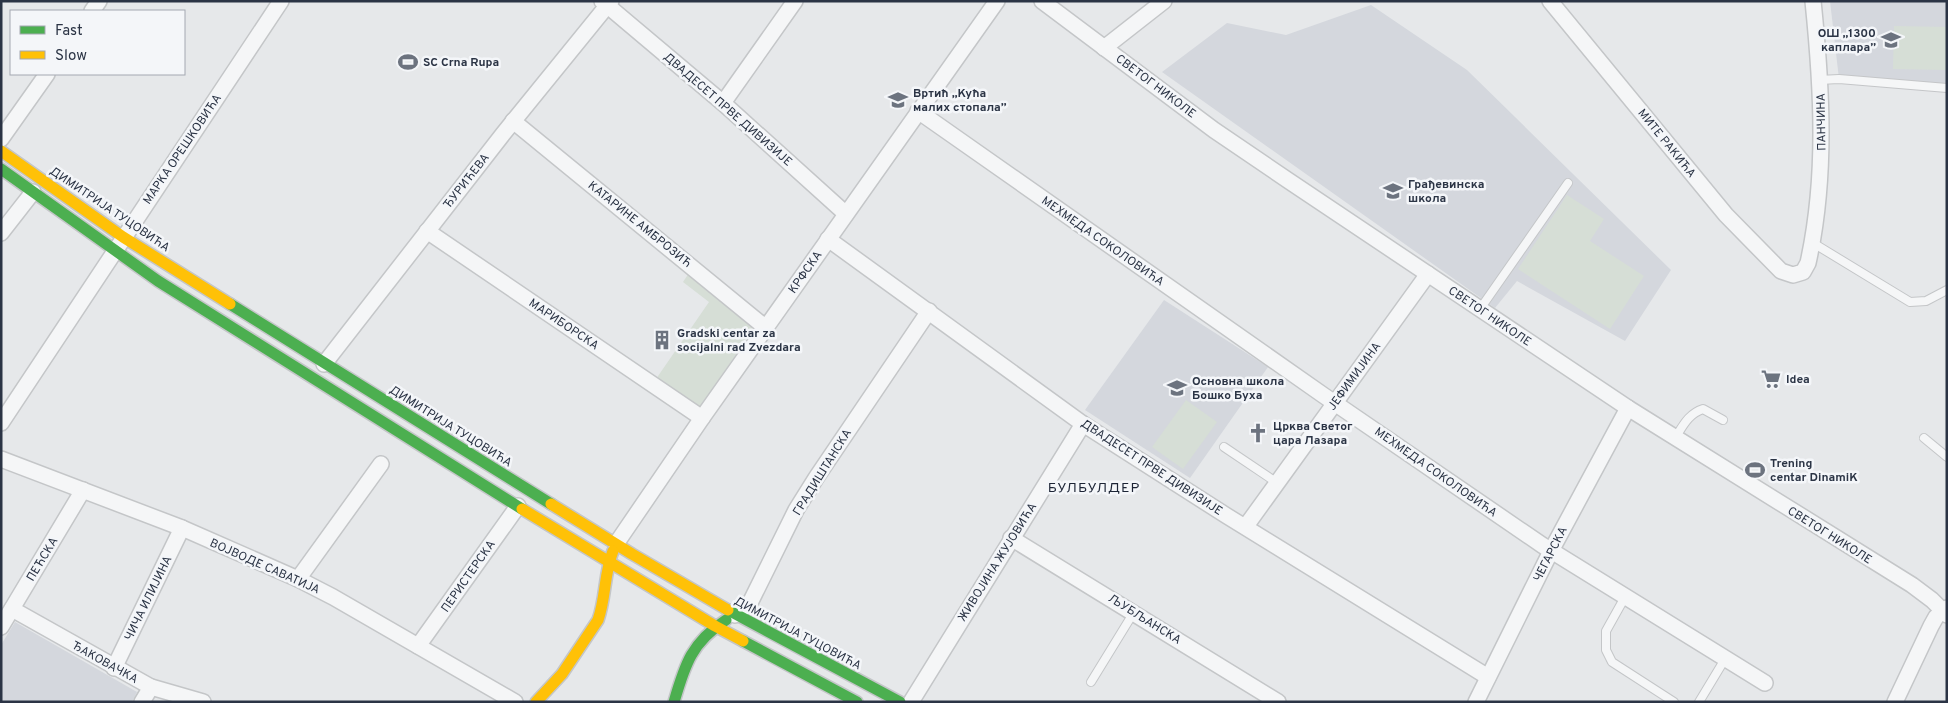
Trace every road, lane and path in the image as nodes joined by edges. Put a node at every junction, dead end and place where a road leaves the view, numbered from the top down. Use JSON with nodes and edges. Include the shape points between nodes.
{"nodes":[{"id":1,"x":281,"y":1,"type":"edge"},
{"id":2,"x":795,"y":1,"type":"edge"},
{"id":3,"x":997,"y":1,"type":"edge"},
{"id":4,"x":1042,"y":1,"type":"edge"},
{"id":5,"x":1164,"y":1,"type":"edge"},
{"id":6,"x":1550,"y":1,"type":"edge"},
{"id":7,"x":1813,"y":1,"type":"edge"},
{"id":8,"x":607,"y":3,"type":"edge"},
{"id":9,"x":1104,"y":48,"type":"junction"},
{"id":10,"x":46,"y":75,"type":"edge"},
{"id":11,"x":1819,"y":80,"type":"junction"},
{"id":12,"x":1947,"y":88,"type":"edge"},
{"id":13,"x":724,"y":103,"type":"junction"},
{"id":14,"x":918,"y":111,"type":"junction"},
{"id":15,"x":514,"y":121,"type":"junction"},
{"id":16,"x":1,"y":139,"type":"edge"},
{"id":17,"x":1,"y":151,"type":"edge"},
{"id":18,"x":1,"y":170,"type":"edge"},
{"id":19,"x":1568,"y":183,"type":"dead end"},
{"id":20,"x":33,"y":192,"type":"junction"},
{"id":21,"x":846,"y":214,"type":"junction"},
{"id":22,"x":427,"y":231,"type":"junction"},
{"id":23,"x":1,"y":233,"type":"edge"},
{"id":24,"x":828,"y":239,"type":"junction"},
{"id":25,"x":1812,"y":243,"type":"junction"},
{"id":26,"x":119,"y":244,"type":"junction"},
{"id":27,"x":1428,"y":274,"type":"junction"},
{"id":28,"x":1793,"y":276,"type":"joint"},
{"id":29,"x":1947,"y":290,"type":"edge"},
{"id":30,"x":1480,"y":309,"type":"junction"},
{"id":31,"x":929,"y":312,"type":"junction"},
{"id":32,"x":766,"y":328,"type":"junction"},
{"id":33,"x":324,"y":364,"type":"junction"},
{"id":34,"x":1334,"y":403,"type":"junction"},
{"id":35,"x":1628,"y":408,"type":"junction"},
{"id":36,"x":702,"y":418,"type":"junction"},
{"id":37,"x":1722,"y":420,"type":"dead end"},
{"id":38,"x":1,"y":423,"type":"edge"},
{"id":39,"x":1083,"y":424,"type":"junction"},
{"id":40,"x":1676,"y":438,"type":"junction"},
{"id":41,"x":1924,"y":438,"type":"dead end"},
{"id":42,"x":1224,"y":447,"type":"dead end"},
{"id":43,"x":1947,"y":457,"type":"edge"},
{"id":44,"x":1,"y":459,"type":"edge"},
{"id":45,"x":381,"y":464,"type":"dead end"},
{"id":46,"x":1276,"y":482,"type":"junction"},
{"id":47,"x":83,"y":490,"type":"junction"},
{"id":48,"x":518,"y":506,"type":"junction"},
{"id":49,"x":1246,"y":526,"type":"junction"},
{"id":50,"x":182,"y":528,"type":"junction"},
{"id":51,"x":1011,"y":538,"type":"junction"},
{"id":52,"x":616,"y":544,"type":"junction"},
{"id":53,"x":1551,"y":551,"type":"junction"},
{"id":54,"x":608,"y":562,"type":"junction"},
{"id":55,"x":298,"y":580,"type":"junction"},
{"id":56,"x":1625,"y":597,"type":"junction"},
{"id":57,"x":12,"y":609,"type":"junction"},
{"id":58,"x":1946,"y":610,"type":"edge"},
{"id":59,"x":1134,"y":612,"type":"junction"},
{"id":60,"x":734,"y":614,"type":"junction"},
{"id":61,"x":715,"y":626,"type":"junction"},
{"id":62,"x":1,"y":627,"type":"edge"},
{"id":63,"x":418,"y":646,"type":"junction"},
{"id":64,"x":1725,"y":659,"type":"junction"},
{"id":65,"x":114,"y":668,"type":"junction"},
{"id":66,"x":1488,"y":677,"type":"junction"},
{"id":67,"x":1091,"y":682,"type":"dead end"},
{"id":68,"x":1765,"y":683,"type":"dead end"},
{"id":69,"x":150,"y":687,"type":"junction"},
{"id":70,"x":142,"y":702,"type":"edge"},
{"id":71,"x":204,"y":702,"type":"edge"},
{"id":72,"x":515,"y":702,"type":"edge"},
{"id":73,"x":536,"y":702,"type":"edge"},
{"id":74,"x":674,"y":702,"type":"edge"},
{"id":75,"x":857,"y":702,"type":"edge"},
{"id":76,"x":900,"y":702,"type":"edge"},
{"id":77,"x":911,"y":702,"type":"edge"},
{"id":78,"x":1278,"y":702,"type":"edge"},
{"id":79,"x":1476,"y":702,"type":"edge"},
{"id":80,"x":1674,"y":702,"type":"edge"},
{"id":81,"x":1699,"y":702,"type":"edge"},
{"id":82,"x":1895,"y":702,"type":"edge"}],
"edges":[{"from":1,"to":26,"type":"street","name":"МАРКА ОРЕШКОВИЋА"},
{"from":2,"to":13,"type":"street"},
{"from":3,"to":14,"type":"street","name":"КРФСКА"},
{"from":4,"to":9,"type":"street","name":"СВЕТОГ НИКОЛЕ"},
{"from":5,"to":9,"type":"street"},
{"from":6,"to":28,"type":"street","name":"МИТЕ РАКИЋА","via":[[1726,215],[1781,270]]},
{"from":7,"to":11,"type":"street","name":"ПАНЧИНА"},
{"from":8,"to":13,"type":"street","name":"ДВАДЕСЕТ ПРВЕ ДИВИЗИЈЕ"},
{"from":8,"to":15,"type":"street","name":"ЂУРИЋЕВА"},
{"from":9,"to":27,"type":"street","name":"СВЕТОГ НИКОЛЕ","via":[[1214,130]]},
{"from":10,"to":16,"type":"street"},
{"from":11,"to":12,"type":"lane"},
{"from":11,"to":25,"type":"street","name":"ПАНЧИНА","via":[[1822,154]]},
{"from":13,"to":21,"type":"street","name":"ДВАДЕСЕТ ПРВЕ ДИВИЗИЈЕ"},
{"from":14,"to":21,"type":"street","name":"КРФСКА"},
{"from":14,"to":34,"type":"street","name":"МЕХМЕДА СОКОЛОВИЋА"},
{"from":15,"to":22,"type":"street","name":"ЂУРИЋЕВА"},
{"from":15,"to":32,"type":"street","name":"КАТАРИНЕ АМБРОЗИЋ"},
{"from":17,"to":26,"type":"main road","name":"ДИМИТРИЈА ТУЦОВИЋА"},
{"from":18,"to":20,"type":"main road","name":"ДИМИТРИЈА ТУЦОВИЋА"},
{"from":19,"to":30,"type":"lane"},
{"from":20,"to":23,"type":"street"},
{"from":20,"to":26,"type":"main road","name":"ДИМИТРИЈА ТУЦОВИЋА"},
{"from":21,"to":24,"type":"street","name":"КРФСКА"},
{"from":22,"to":33,"type":"street","name":"ЂУРИЋЕВА"},
{"from":22,"to":36,"type":"street","name":"МАРИБОРСКА"},
{"from":24,"to":31,"type":"street","name":"ДВАДЕСЕТ ПРВЕ ДИВИЗИЈЕ"},
{"from":24,"to":32,"type":"street","name":"КРФСКА"},
{"from":25,"to":28,"type":"street","name":"ПАНЧИНА","via":[[1806,268]]},
{"from":25,"to":29,"type":"lane","via":[[1910,302],[1926,301]]},
{"from":26,"to":33,"type":"main road","name":"ДИМИТРИЈА ТУЦОВИЋА"},
{"from":26,"to":38,"type":"street","name":"МАРКА ОРЕШКОВИЋА"},
{"from":26,"to":48,"type":"main road","name":"ДИМИТРИЈА ТУЦОВИЋА","via":[[158,281]]},
{"from":27,"to":30,"type":"street","name":"СВЕТОГ НИКОЛЕ"},
{"from":27,"to":34,"type":"street","name":"ЈЕФИМИЈИНА"},
{"from":30,"to":35,"type":"street","name":"СВЕТОГ НИКОЛЕ"},
{"from":31,"to":39,"type":"street","name":"ДВАДЕСЕТ ПРВЕ ДИВИЗИЈЕ"},
{"from":31,"to":60,"type":"street","name":"ГРАДИШТАНСКА","via":[[796,510],[750,603]]},
{"from":32,"to":36,"type":"street","name":"КРФСКА"},
{"from":33,"to":52,"type":"main road","name":"ДИМИТРИЈА ТУЦОВИЋА"},
{"from":34,"to":46,"type":"street","name":"ЈЕФИМИЈИНА"},
{"from":34,"to":53,"type":"street","name":"МЕХМЕДА СОКОЛОВИЋА"},
{"from":35,"to":40,"type":"street","name":"СВЕТОГ НИКОЛЕ"},
{"from":35,"to":53,"type":"street","name":"ЧЕГАРСКА"},
{"from":36,"to":52,"type":"street","name":"КРФСКА"},
{"from":37,"to":40,"type":"lane","via":[[1702,410],[1695,412]]},
{"from":39,"to":49,"type":"street","name":"ДВАДЕСЕТ ПРВЕ ДИВИЗИЈЕ"},
{"from":39,"to":51,"type":"street","name":"ЖИВОЈИНА ЖУЈОВИЋА"},
{"from":40,"to":58,"type":"street","name":"СВЕТОГ НИКОЛЕ","via":[[1912,585]]},
{"from":41,"to":43,"type":"lane"},
{"from":42,"to":46,"type":"lane"},
{"from":44,"to":47,"type":"street","name":"ВОЈВОДЕ САВАТИЈА"},
{"from":45,"to":55,"type":"street"},
{"from":46,"to":49,"type":"street","name":"ЈЕФИМИЈИНА"},
{"from":47,"to":50,"type":"street","name":"ВОЈВОДЕ САВАТИЈА"},
{"from":47,"to":57,"type":"street","name":"ПЕЋСКА"},
{"from":48,"to":54,"type":"main road","name":"ДИМИТРИЈА ТУЦОВИЋА"},
{"from":48,"to":63,"type":"street","name":"ПЕРИСТЕРСКА"},
{"from":49,"to":66,"type":"street","name":"ДВАДЕСЕТ ПРВЕ ДИВИЗИЈЕ"},
{"from":50,"to":55,"type":"street","name":"ВОЈВОДЕ САВАТИЈА"},
{"from":50,"to":65,"type":"street","name":"ЧИЧА ИЛИЈИНА"},
{"from":51,"to":59,"type":"street","name":"ЉУБЉАНСКА"},
{"from":51,"to":77,"type":"street","name":"ЖИВОЈИНА ЖУЈОВИЋА"},
{"from":52,"to":54,"type":"main road"},
{"from":52,"to":60,"type":"main road","name":"ДИМИТРИЈА ТУЦОВИЋА"},
{"from":53,"to":56,"type":"street","name":"МЕХМЕДА СОКОЛОВИЋА"},
{"from":53,"to":66,"type":"street","name":"ЧЕГАРСКА"},
{"from":54,"to":61,"type":"main road","name":"ДИМИТРИЈА ТУЦОВИЋА"},
{"from":54,"to":73,"type":"main road","via":[[601,612],[596,624]]},
{"from":55,"to":63,"type":"street","name":"ВОЈВОДЕ САВАТИЈА"},
{"from":56,"to":64,"type":"street","name":"МЕХМЕДА СОКОЛОВИЋА"},
{"from":56,"to":80,"type":"lane","via":[[1606,631],[1606,650],[1612,662]]},
{"from":57,"to":62,"type":"street","name":"ПЕЋСКА"},
{"from":57,"to":65,"type":"street","name":"ЂАКОВАЧКА"},
{"from":58,"to":82,"type":"street","via":[[1936,617]]},
{"from":59,"to":67,"type":"lane"},
{"from":59,"to":78,"type":"street","name":"ЉУБЉАНСКА"},
{"from":60,"to":61,"type":"main road","name":"ГРАДИШТАНСКА"},
{"from":60,"to":76,"type":"main road","name":"ДИМИТРИЈА ТУЦОВИЋА"},
{"from":61,"to":74,"type":"main road","name":"ГРАДИШТАНСКА","via":[[688,654]]},
{"from":61,"to":75,"type":"main road","name":"ДИМИТРИЈА ТУЦОВИЋА"},
{"from":63,"to":72,"type":"street","name":"ВОЈВОДЕ САВАТИЈА"},
{"from":64,"to":68,"type":"street","name":"МЕХМЕДА СОКОЛОВИЋА"},
{"from":64,"to":81,"type":"lane"},
{"from":65,"to":69,"type":"street","name":"ЂАКОВАЧКА"},
{"from":66,"to":79,"type":"street","name":"ЧЕГАРСКА"},
{"from":69,"to":70,"type":"street"},
{"from":69,"to":71,"type":"street","name":"ЂАКОВАЧКА"}]}
